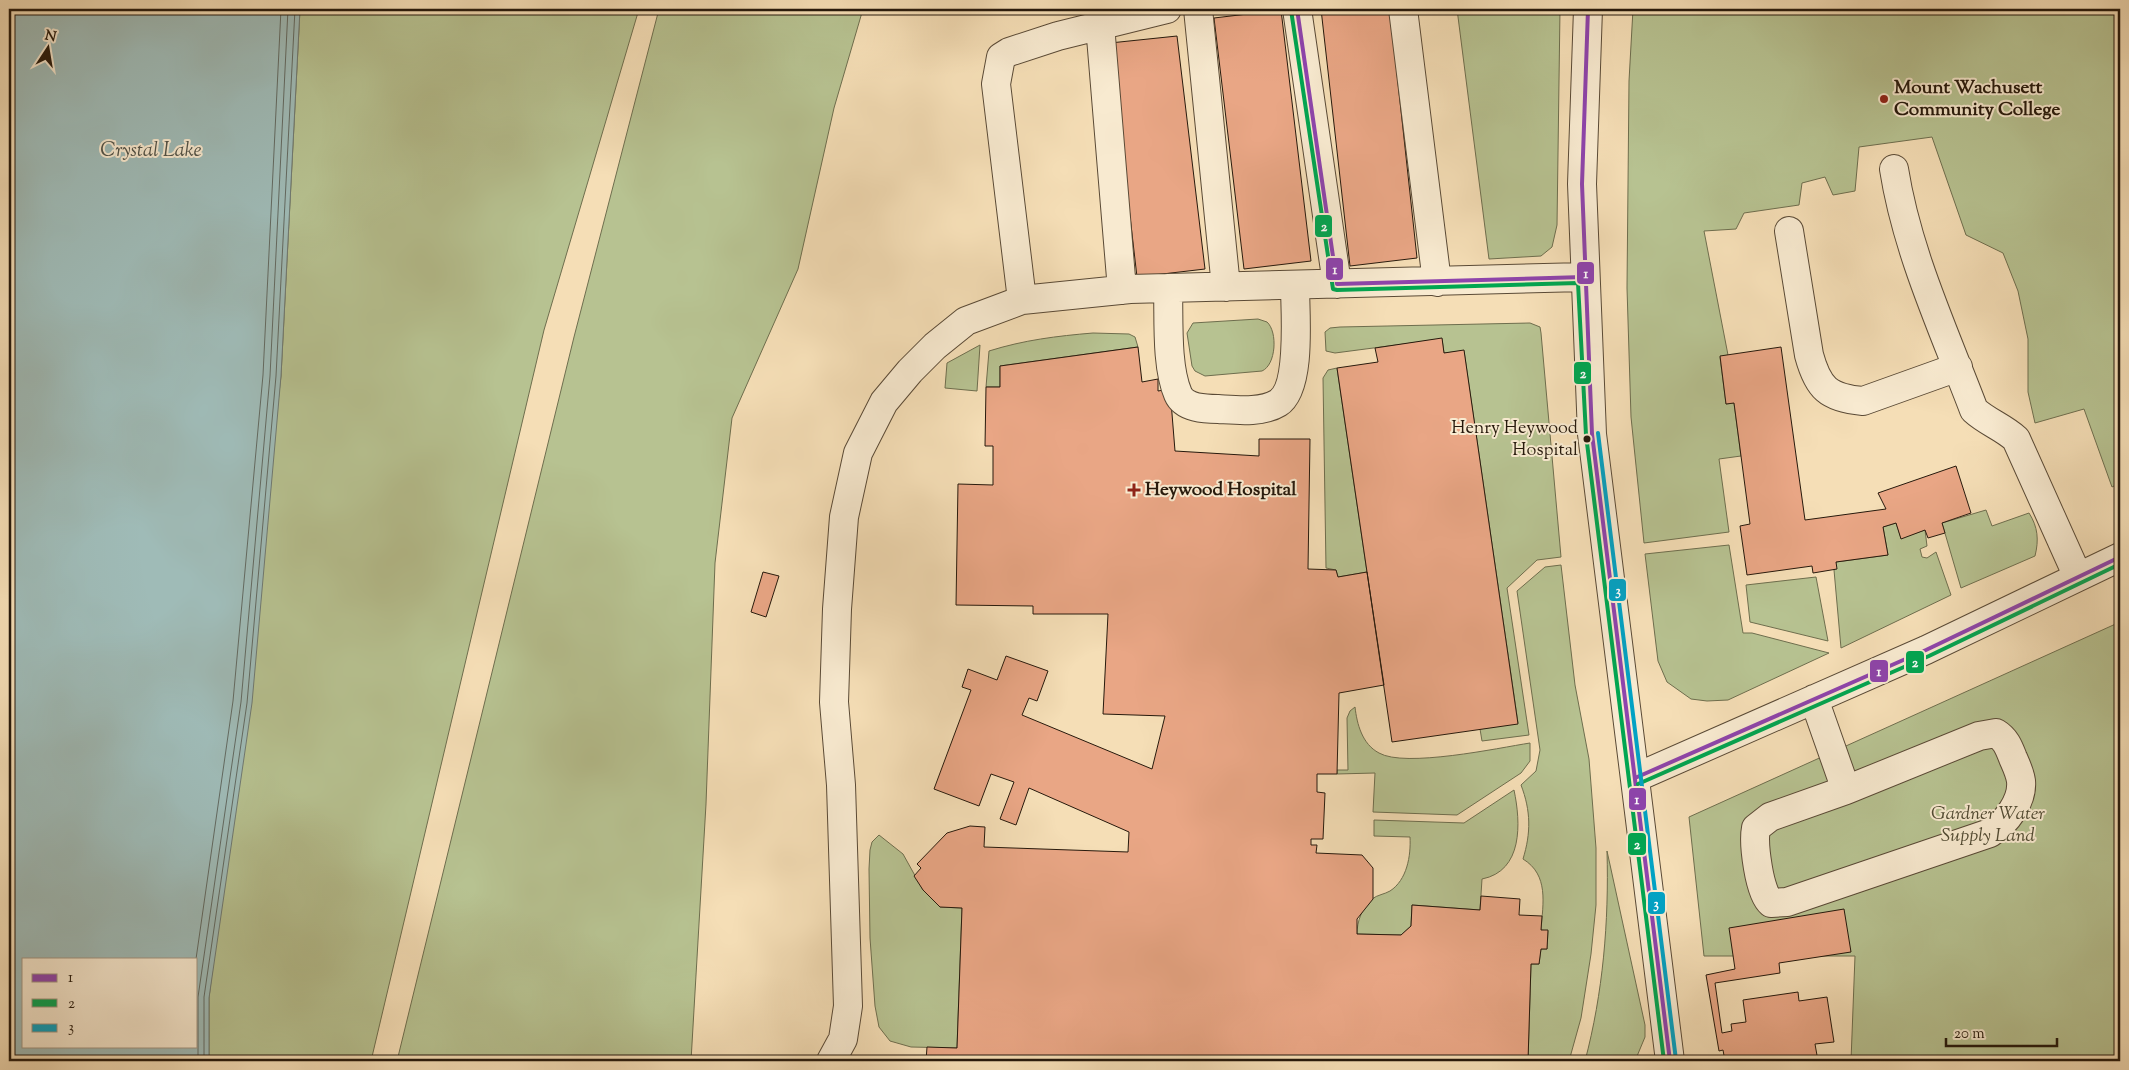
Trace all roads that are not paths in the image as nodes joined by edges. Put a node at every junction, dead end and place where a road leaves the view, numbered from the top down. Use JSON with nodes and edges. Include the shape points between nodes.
{"nodes":[{"id":1,"x":1167,"y":9,"type":"edge"},
{"id":2,"x":1198,"y":9,"type":"edge"},
{"id":3,"x":1297,"y":9,"type":"edge"},
{"id":4,"x":1403,"y":9,"type":"edge"},
{"id":5,"x":1588,"y":9,"type":"edge"},
{"id":6,"x":1100,"y":25,"type":"junction"},
{"id":7,"x":1894,"y":169,"type":"dead end"},
{"id":8,"x":1789,"y":231,"type":"dead end"},
{"id":9,"x":1584,"y":277,"type":"junction"},
{"id":10,"x":1437,"y":282,"type":"junction"},
{"id":11,"x":1336,"y":284,"type":"junction"},
{"id":12,"x":1295,"y":286,"type":"junction"},
{"id":13,"x":1226,"y":287,"type":"junction"},
{"id":14,"x":1168,"y":288,"type":"junction"},
{"id":15,"x":1122,"y":290,"type":"junction"},
{"id":16,"x":1022,"y":300,"type":"junction"},
{"id":17,"x":1958,"y":367,"type":"junction"},
{"id":18,"x":2120,"y":557,"type":"edge"},
{"id":19,"x":2078,"y":577,"type":"junction"},
{"id":20,"x":1814,"y":700,"type":"junction"},
{"id":21,"x":1635,"y":778,"type":"junction"},
{"id":22,"x":1846,"y":790,"type":"junction"},
{"id":23,"x":831,"y":1061,"type":"edge"},
{"id":24,"x":1670,"y":1061,"type":"edge"}],
"edges":[{"from":1,"to":6,"type":"street"},
{"from":2,"to":13,"type":"street"},
{"from":3,"to":11,"type":"street"},
{"from":4,"to":10,"type":"street"},
{"from":5,"to":9,"type":"street","via":[[1582,184]]},
{"from":6,"to":15,"type":"street"},
{"from":6,"to":16,"type":"street","via":[[1001,57],[996,84]]},
{"from":7,"to":17,"type":"street","via":[[1902,216]]},
{"from":8,"to":17,"type":"street","via":[[1812,363],[1821,384],[1831,394],[1846,400],[1863,401]]},
{"from":9,"to":10,"type":"street"},
{"from":9,"to":21,"type":"street","via":[[1592,434]]},
{"from":10,"to":11,"type":"street"},
{"from":11,"to":12,"type":"street"},
{"from":12,"to":13,"type":"street"},
{"from":12,"to":14,"type":"street","via":[[1291,386],[1280,402],[1267,408],[1228,410],[1201,409],[1185,403],[1178,396],[1172,368]]},
{"from":13,"to":14,"type":"street"},
{"from":14,"to":15,"type":"street"},
{"from":15,"to":16,"type":"street"},
{"from":16,"to":23,"type":"street","via":[[966,321],[935,346],[884,402],[858,453],[844,517],[836,609],[834,693],[848,1006],[843,1039]]},
{"from":17,"to":19,"type":"street","via":[[1974,410],[2016,439]]},
{"from":18,"to":19,"type":"street"},
{"from":19,"to":20,"type":"street"},
{"from":20,"to":21,"type":"street"},
{"from":20,"to":22,"type":"street"},
{"from":21,"to":24,"type":"street"},
{"from":22,"to":22,"type":"street","via":[[1770,818],[1756,828],[1755,845],[1764,893],[1771,903],[1787,902],[1990,833],[2008,816],[2021,790],[2021,778],[2007,744],[1996,733],[1979,736]]}]}
